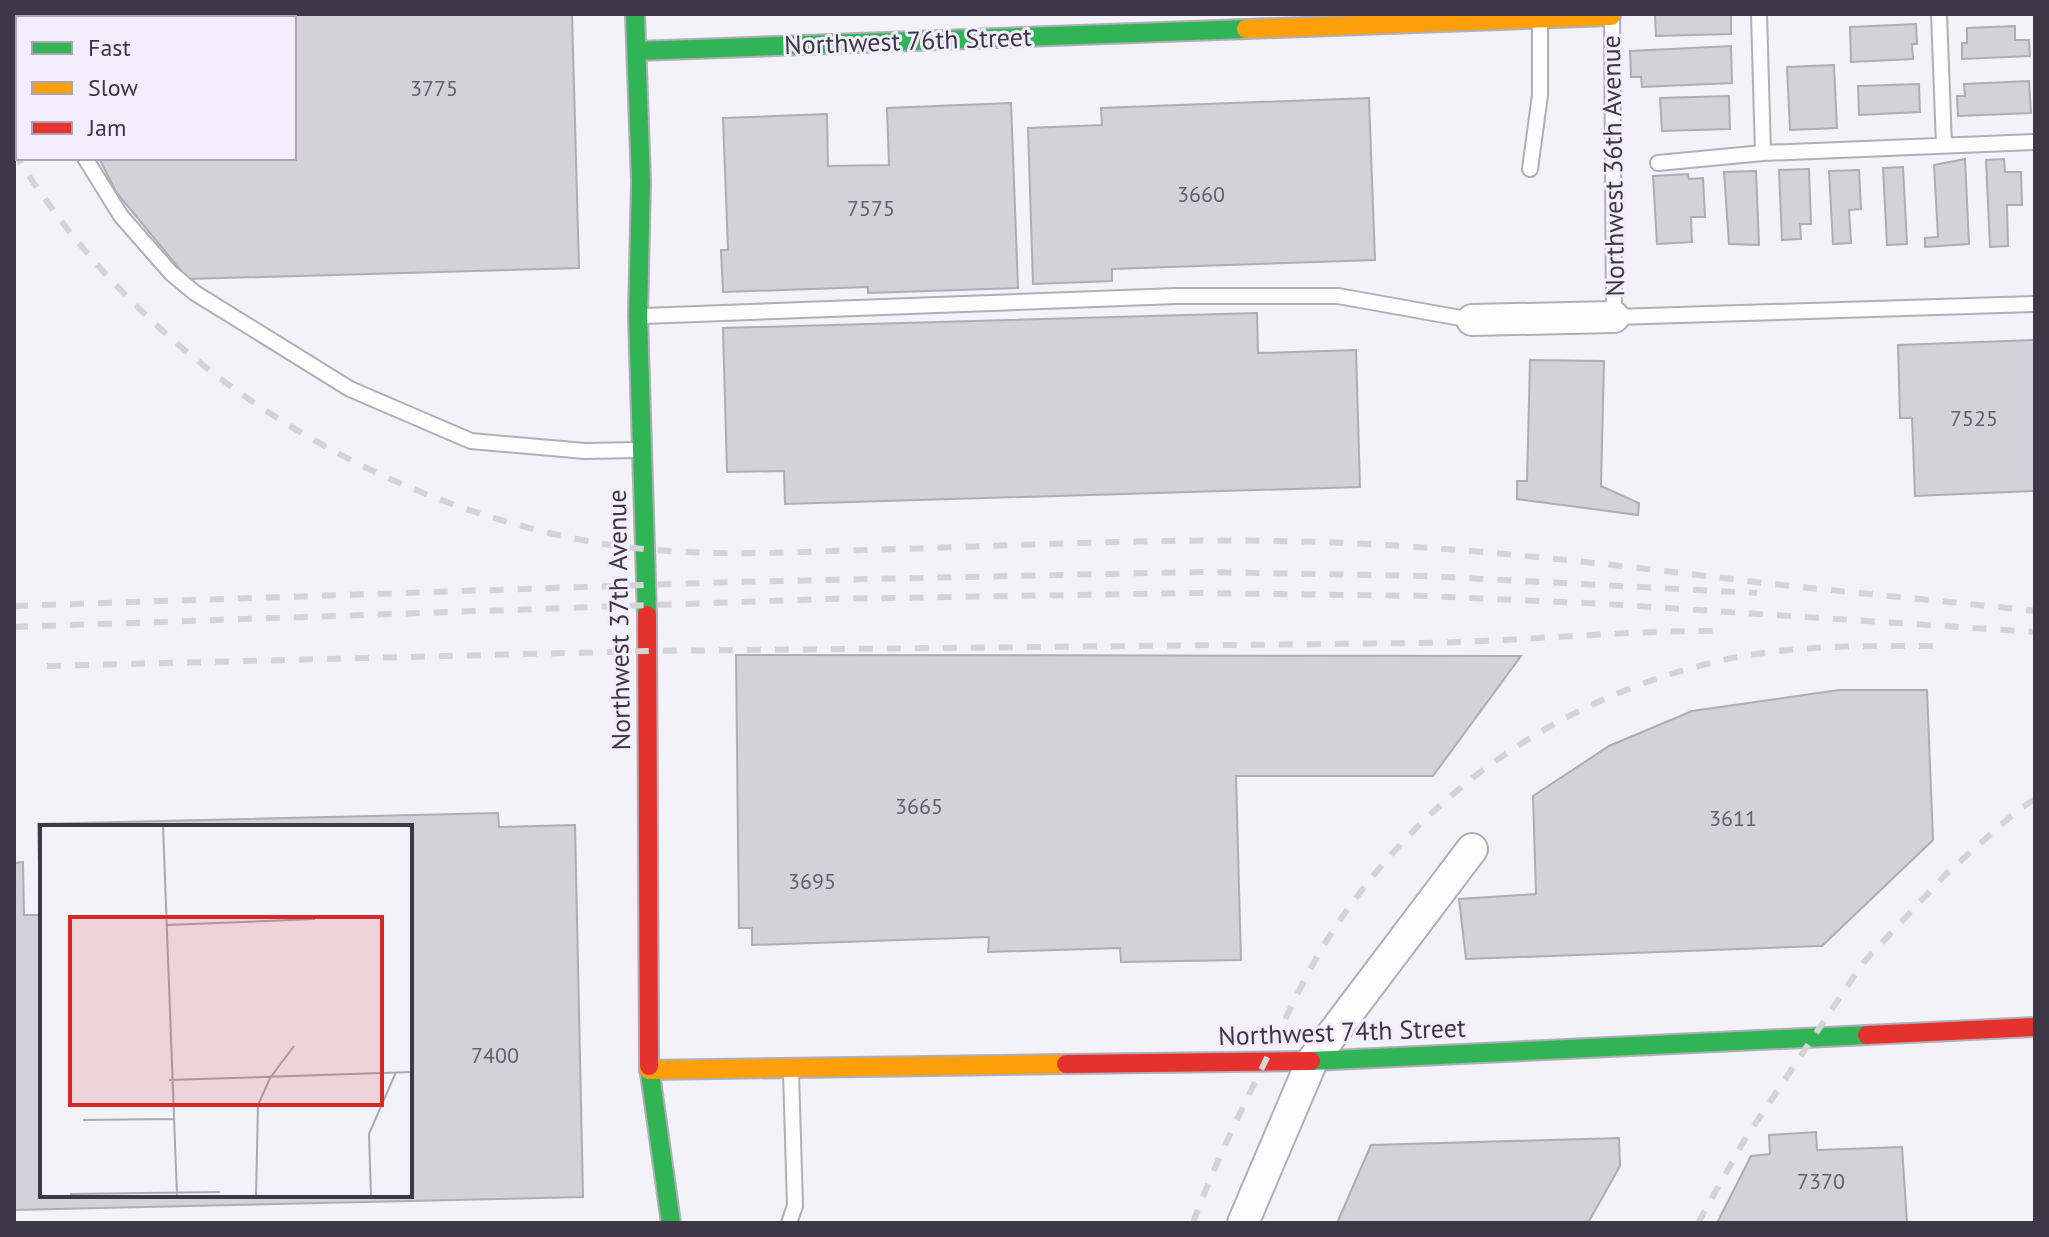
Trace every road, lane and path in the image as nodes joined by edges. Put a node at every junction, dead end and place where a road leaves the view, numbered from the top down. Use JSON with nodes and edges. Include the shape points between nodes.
{"nodes":[{"id":1,"x":635,"y":14,"type":"edge"},
{"id":2,"x":1759,"y":14,"type":"edge"},
{"id":3,"x":1939,"y":14,"type":"edge"},
{"id":4,"x":1612,"y":15,"type":"edge"},
{"id":5,"x":1482,"y":17,"type":"edge"},
{"id":6,"x":1430,"y":18,"type":"edge"},
{"id":7,"x":1540,"y":19,"type":"junction"},
{"id":8,"x":637,"y":51,"type":"junction"},
{"id":9,"x":2035,"y":142,"type":"edge"},
{"id":10,"x":1944,"y":145,"type":"junction"},
{"id":11,"x":1763,"y":153,"type":"junction"},
{"id":12,"x":86,"y":160,"type":"edge"},
{"id":13,"x":1658,"y":163,"type":"dead end"},
{"id":14,"x":1530,"y":169,"type":"dead end"},
{"id":15,"x":2035,"y":304,"type":"edge"},
{"id":16,"x":638,"y":316,"type":"junction"},
{"id":17,"x":1614,"y":317,"type":"junction"},
{"id":18,"x":1472,"y":320,"type":"joint"},
{"id":19,"x":641,"y":450,"type":"junction"},
{"id":20,"x":1472,"y":849,"type":"dead end"},
{"id":21,"x":2035,"y":1027,"type":"edge"},
{"id":22,"x":1312,"y":1061,"type":"junction"},
{"id":23,"x":791,"y":1068,"type":"junction"},
{"id":24,"x":649,"y":1070,"type":"junction"},
{"id":25,"x":671,"y":1223,"type":"edge"},
{"id":26,"x":789,"y":1223,"type":"edge"},
{"id":27,"x":1243,"y":1223,"type":"edge"}],
"edges":[{"from":1,"to":8,"type":"street","name":"Northwest 37th Avenue"},
{"from":2,"to":11,"type":"lane"},
{"from":3,"to":10,"type":"lane"},
{"from":4,"to":7,"type":"street","name":"Northwest 76th Street"},
{"from":4,"to":17,"type":"lane","name":"Northwest 36th Avenue"},
{"from":5,"to":6,"type":"street","name":"Northwest 76th Street"},
{"from":5,"to":7,"type":"street","name":"Northwest 76th Street"},
{"from":6,"to":8,"type":"street","name":"Northwest 76th Street"},
{"from":7,"to":14,"type":"lane","via":[[1540,95]]},
{"from":8,"to":16,"type":"street","name":"Northwest 37th Avenue"},
{"from":9,"to":10,"type":"lane"},
{"from":10,"to":11,"type":"lane"},
{"from":11,"to":13,"type":"lane"},
{"from":12,"to":19,"type":"lane","via":[[121,216],[171,273],[350,389],[471,441]]},
{"from":15,"to":17,"type":"lane"},
{"from":16,"to":18,"type":"lane","via":[[1176,296],[1338,296]]},
{"from":16,"to":19,"type":"street","name":"Northwest 37th Avenue"},
{"from":17,"to":18,"type":"street"},
{"from":19,"to":24,"type":"street","name":"Northwest 37th Avenue","via":[[648,666]]},
{"from":20,"to":22,"type":"street"},
{"from":21,"to":22,"type":"street","name":"Northwest 74th Street"},
{"from":22,"to":23,"type":"street","name":"Northwest 74th Street"},
{"from":22,"to":27,"type":"street"},
{"from":23,"to":24,"type":"street","name":"Northwest 74th Street"},
{"from":23,"to":26,"type":"lane","via":[[795,1206]]},
{"from":24,"to":25,"type":"street","name":"Northwest 37th Avenue"}]}
